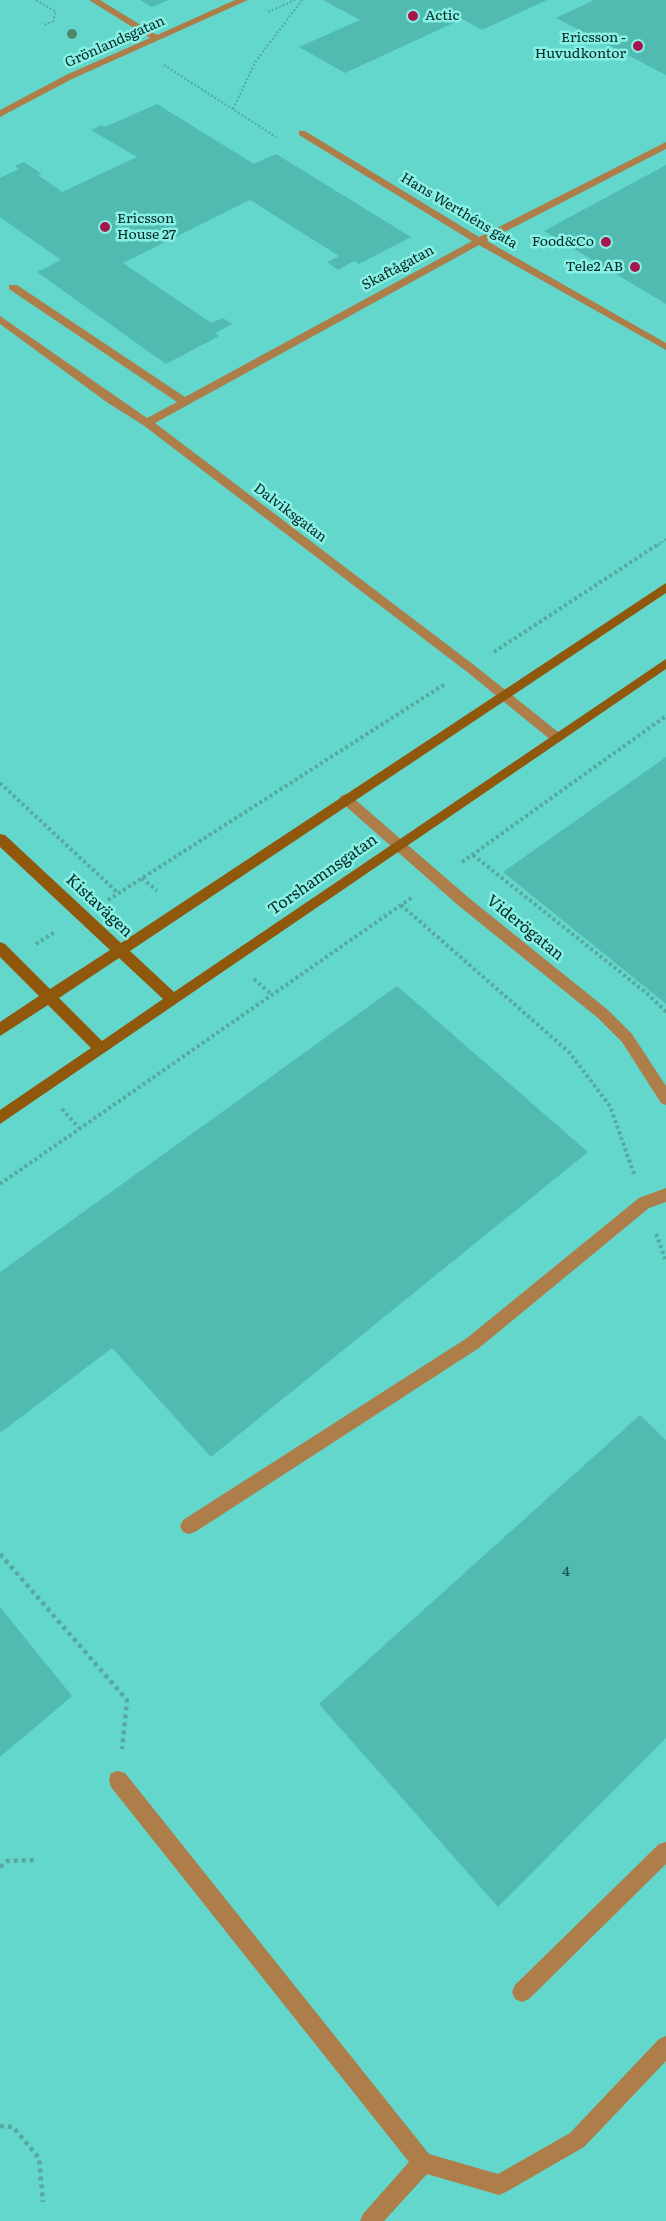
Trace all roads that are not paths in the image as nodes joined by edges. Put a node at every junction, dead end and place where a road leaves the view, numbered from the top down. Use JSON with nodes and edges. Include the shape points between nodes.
{"nodes":[{"id":1,"x":243,"y":0,"type":"edge"},
{"id":2,"x":98,"y":1,"type":"edge"},
{"id":3,"x":156,"y":38,"type":"junction"},
{"id":4,"x":0,"y":114,"type":"edge"},
{"id":5,"x":302,"y":133,"type":"dead end"},
{"id":6,"x":666,"y":145,"type":"edge"},
{"id":7,"x":479,"y":241,"type":"junction"},
{"id":8,"x":13,"y":287,"type":"dead end"},
{"id":9,"x":0,"y":319,"type":"edge"},
{"id":10,"x":666,"y":347,"type":"edge"},
{"id":11,"x":183,"y":401,"type":"junction"},
{"id":12,"x":147,"y":423,"type":"junction"},
{"id":13,"x":666,"y":587,"type":"edge"},
{"id":14,"x":666,"y":663,"type":"edge"},
{"id":15,"x":503,"y":694,"type":"junction"},
{"id":16,"x":557,"y":738,"type":"junction"},
{"id":17,"x":346,"y":799,"type":"junction"},
{"id":18,"x":0,"y":839,"type":"edge"},
{"id":19,"x":398,"y":845,"type":"junction"},
{"id":20,"x":0,"y":948,"type":"edge"},
{"id":21,"x":120,"y":950,"type":"junction"},
{"id":22,"x":49,"y":997,"type":"junction"},
{"id":23,"x":173,"y":1000,"type":"junction"},
{"id":24,"x":0,"y":1030,"type":"edge"},
{"id":25,"x":101,"y":1049,"type":"junction"},
{"id":26,"x":666,"y":1099,"type":"edge"},
{"id":27,"x":0,"y":1118,"type":"edge"},
{"id":28,"x":666,"y":1195,"type":"edge"},
{"id":29,"x":189,"y":1526,"type":"dead end"},
{"id":30,"x":118,"y":1780,"type":"road end"},
{"id":31,"x":666,"y":1851,"type":"edge"},
{"id":32,"x":522,"y":1992,"type":"dead end"},
{"id":33,"x":666,"y":2046,"type":"edge"},
{"id":34,"x":423,"y":2163,"type":"junction"},
{"id":35,"x":370,"y":2221,"type":"edge"}],
"edges":[{"from":1,"to":3,"type":"street","name":"Grönlandsgatan"},
{"from":2,"to":3,"type":"street"},
{"from":3,"to":4,"type":"street","name":"Grönlandsgatan","via":[[69,76]]},
{"from":5,"to":7,"type":"street","name":"Hans Werthéns gata"},
{"from":6,"to":7,"type":"street","name":"Skaftågatan"},
{"from":7,"to":10,"type":"street","name":"Hans Werthéns gata"},
{"from":7,"to":11,"type":"street","name":"Skaftågatan"},
{"from":8,"to":11,"type":"street"},
{"from":9,"to":12,"type":"street","name":"Dalviksgatan"},
{"from":11,"to":12,"type":"street","name":"Skaftågatan"},
{"from":12,"to":15,"type":"street","name":"Dalviksgatan"},
{"from":13,"to":15,"type":"street"},
{"from":14,"to":16,"type":"street","name":"Torshamnsgatan"},
{"from":15,"to":16,"type":"street","name":"Dalviksgatan"},
{"from":15,"to":17,"type":"street"},
{"from":16,"to":19,"type":"street","name":"Torshamnsgatan"},
{"from":17,"to":19,"type":"street","name":"Viderögatan"},
{"from":17,"to":21,"type":"street"},
{"from":18,"to":21,"type":"street","name":"Kistavägen"},
{"from":19,"to":23,"type":"street","name":"Torshamnsgatan"},
{"from":19,"to":26,"type":"street","name":"Viderögatan","via":[[603,1014],[627,1038]]},
{"from":20,"to":22,"type":"street"},
{"from":21,"to":22,"type":"street"},
{"from":21,"to":23,"type":"street","name":"Kistavägen"},
{"from":22,"to":24,"type":"street"},
{"from":22,"to":25,"type":"street"},
{"from":23,"to":25,"type":"street","name":"Torshamnsgatan"},
{"from":25,"to":27,"type":"street","name":"Torshamnsgatan"},
{"from":28,"to":29,"type":"street","via":[[644,1203],[473,1343]]},
{"from":30,"to":34,"type":"street"},
{"from":31,"to":32,"type":"street"},
{"from":33,"to":34,"type":"street","via":[[577,2140],[499,2185]]},
{"from":34,"to":35,"type":"street"}]}
